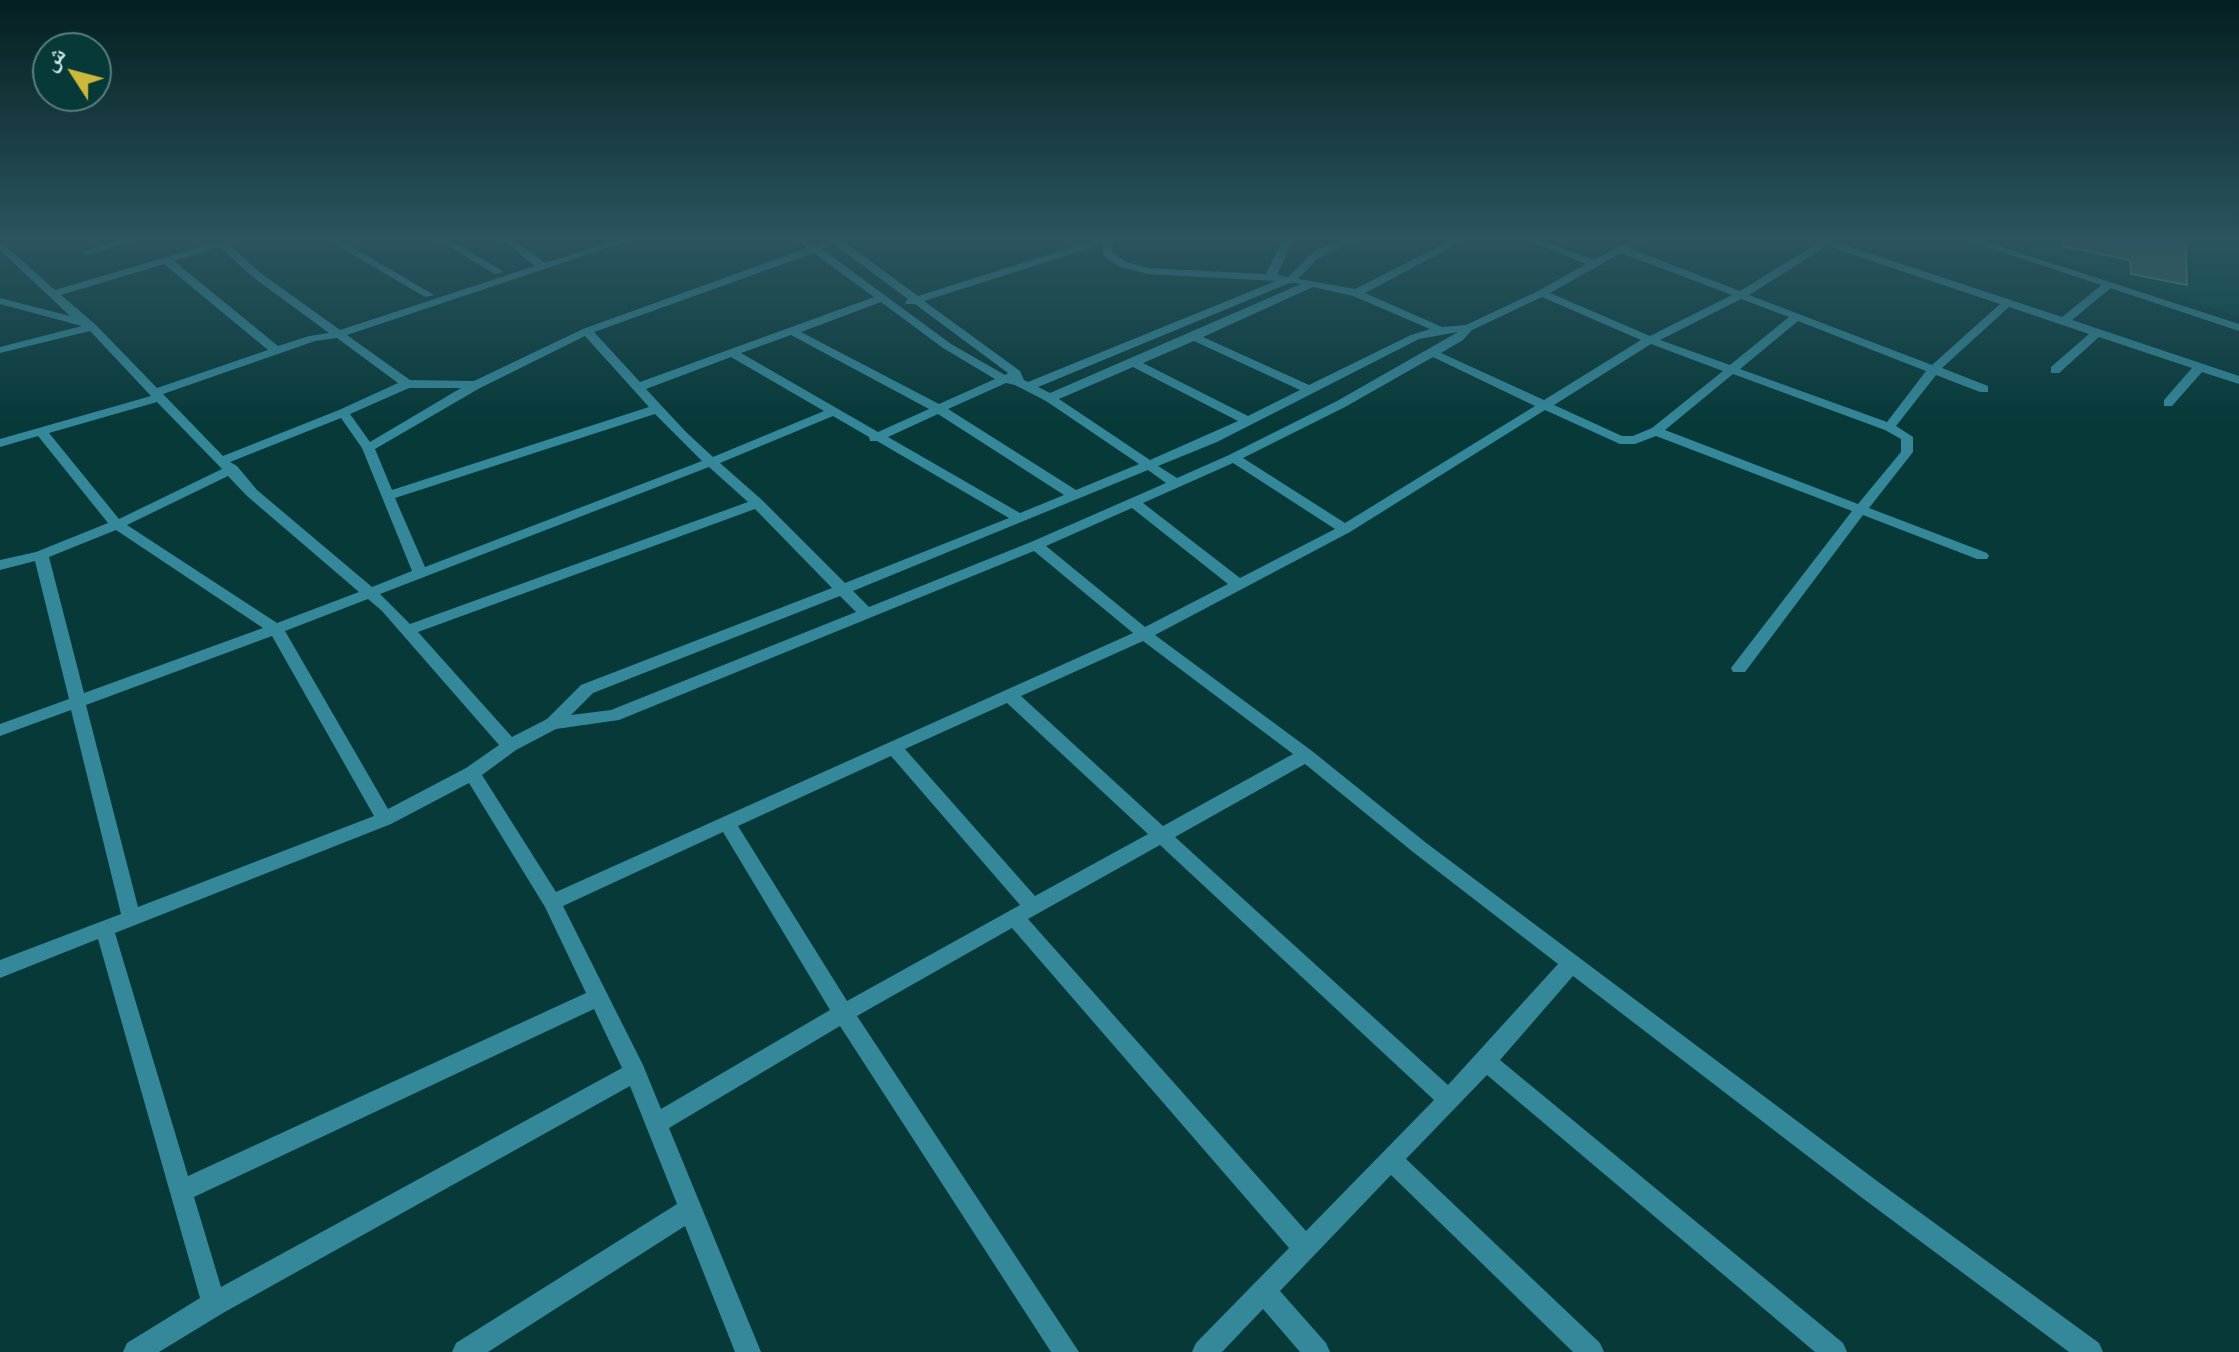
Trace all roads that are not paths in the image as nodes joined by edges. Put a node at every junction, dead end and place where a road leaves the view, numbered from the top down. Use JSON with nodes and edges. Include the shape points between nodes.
{"nodes":[{"id":1,"x":60,"y":300,"type":"edge"},
{"id":2,"x":215,"y":300,"type":"edge"},
{"id":3,"x":290,"y":300,"type":"edge"},
{"id":4,"x":416,"y":300,"type":"edge"},
{"id":5,"x":428,"y":300,"type":"edge"},
{"id":6,"x":670,"y":300,"type":"edge"},
{"id":7,"x":876,"y":300,"type":"edge"},
{"id":8,"x":885,"y":300,"type":"edge"},
{"id":9,"x":915,"y":300,"type":"edge"},
{"id":10,"x":919,"y":300,"type":"edge"},
{"id":11,"x":1235,"y":300,"type":"edge"},
{"id":12,"x":1274,"y":300,"type":"edge"},
{"id":13,"x":1372,"y":300,"type":"edge"},
{"id":14,"x":1528,"y":300,"type":"edge"},
{"id":15,"x":1558,"y":300,"type":"edge"},
{"id":16,"x":1731,"y":300,"type":"edge"},
{"id":17,"x":1754,"y":300,"type":"edge"},
{"id":18,"x":1998,"y":300,"type":"edge"},
{"id":19,"x":2090,"y":300,"type":"edge"},
{"id":20,"x":2154,"y":300,"type":"edge"},
{"id":21,"x":0,"y":301,"type":"edge"},
{"id":22,"x":2007,"y":303,"type":"junction"},
{"id":23,"x":893,"y":307,"type":"junction"},
{"id":24,"x":1796,"y":317,"type":"junction"},
{"id":25,"x":2063,"y":322,"type":"junction"},
{"id":26,"x":87,"y":325,"type":"junction"},
{"id":27,"x":2239,"y":328,"type":"edge"},
{"id":28,"x":1441,"y":330,"type":"junction"},
{"id":29,"x":587,"y":331,"type":"junction"},
{"id":30,"x":791,"y":331,"type":"junction"},
{"id":31,"x":332,"y":332,"type":"junction"},
{"id":32,"x":1464,"y":333,"type":"junction"},
{"id":33,"x":2097,"y":333,"type":"junction"},
{"id":34,"x":1194,"y":337,"type":"junction"},
{"id":35,"x":1650,"y":340,"type":"junction"},
{"id":36,"x":0,"y":350,"type":"edge"},
{"id":37,"x":277,"y":351,"type":"junction"},
{"id":38,"x":732,"y":353,"type":"junction"},
{"id":39,"x":1433,"y":353,"type":"junction"},
{"id":40,"x":1133,"y":362,"type":"junction"},
{"id":41,"x":2200,"y":367,"type":"junction"},
{"id":42,"x":1934,"y":369,"type":"junction"},
{"id":43,"x":1727,"y":370,"type":"junction"},
{"id":44,"x":2055,"y":370,"type":"dead end"},
{"id":45,"x":2239,"y":380,"type":"edge"},
{"id":46,"x":1016,"y":381,"type":"junction"},
{"id":47,"x":407,"y":384,"type":"junction"},
{"id":48,"x":476,"y":385,"type":"junction"},
{"id":49,"x":636,"y":388,"type":"junction"},
{"id":50,"x":1984,"y":389,"type":"dead end"},
{"id":51,"x":1309,"y":390,"type":"junction"},
{"id":52,"x":156,"y":396,"type":"junction"},
{"id":53,"x":1050,"y":398,"type":"junction"},
{"id":54,"x":2168,"y":403,"type":"dead end"},
{"id":55,"x":1542,"y":405,"type":"junction"},
{"id":56,"x":657,"y":409,"type":"junction"},
{"id":57,"x":939,"y":409,"type":"junction"},
{"id":58,"x":832,"y":412,"type":"junction"},
{"id":59,"x":343,"y":413,"type":"junction"},
{"id":60,"x":1248,"y":421,"type":"junction"},
{"id":61,"x":1889,"y":427,"type":"junction"},
{"id":62,"x":1656,"y":431,"type":"junction"},
{"id":63,"x":41,"y":432,"type":"junction"},
{"id":64,"x":875,"y":438,"type":"junction"},
{"id":65,"x":0,"y":443,"type":"edge"},
{"id":66,"x":368,"y":448,"type":"junction"},
{"id":67,"x":1234,"y":458,"type":"junction"},
{"id":68,"x":709,"y":463,"type":"junction"},
{"id":69,"x":226,"y":465,"type":"junction"},
{"id":70,"x":1148,"y":466,"type":"junction"},
{"id":71,"x":1175,"y":483,"type":"junction"},
{"id":72,"x":387,"y":496,"type":"junction"},
{"id":73,"x":1075,"y":496,"type":"junction"},
{"id":74,"x":1133,"y":502,"type":"junction"},
{"id":75,"x":757,"y":503,"type":"junction"},
{"id":76,"x":1862,"y":510,"type":"junction"},
{"id":77,"x":1019,"y":518,"type":"junction"},
{"id":78,"x":117,"y":525,"type":"junction"},
{"id":79,"x":1345,"y":529,"type":"junction"},
{"id":80,"x":1036,"y":545,"type":"junction"},
{"id":81,"x":41,"y":555,"type":"junction"},
{"id":82,"x":1982,"y":556,"type":"dead end"},
{"id":83,"x":0,"y":565,"type":"edge"},
{"id":84,"x":420,"y":573,"type":"junction"},
{"id":85,"x":1238,"y":584,"type":"junction"},
{"id":86,"x":842,"y":588,"type":"junction"},
{"id":87,"x":370,"y":593,"type":"junction"},
{"id":88,"x":867,"y":614,"type":"junction"},
{"id":89,"x":276,"y":629,"type":"junction"},
{"id":90,"x":406,"y":631,"type":"junction"},
{"id":91,"x":1144,"y":634,"type":"junction"},
{"id":92,"x":1739,"y":668,"type":"dead end"},
{"id":93,"x":1009,"y":695,"type":"junction"},
{"id":94,"x":78,"y":703,"type":"junction"},
{"id":95,"x":553,"y":723,"type":"junction"},
{"id":96,"x":0,"y":730,"type":"edge"},
{"id":97,"x":510,"y":746,"type":"junction"},
{"id":98,"x":894,"y":748,"type":"junction"},
{"id":99,"x":1306,"y":755,"type":"junction"},
{"id":100,"x":472,"y":773,"type":"junction"},
{"id":101,"x":385,"y":819,"type":"junction"},
{"id":102,"x":726,"y":821,"type":"junction"},
{"id":103,"x":1161,"y":835,"type":"junction"},
{"id":104,"x":552,"y":902,"type":"junction"},
{"id":105,"x":1024,"y":913,"type":"junction"},
{"id":106,"x":131,"y":916,"type":"junction"},
{"id":107,"x":104,"y":927,"type":"junction"},
{"id":108,"x":1572,"y":963,"type":"junction"},
{"id":109,"x":0,"y":969,"type":"edge"},
{"id":110,"x":598,"y":997,"type":"junction"},
{"id":111,"x":843,"y":1013,"type":"junction"},
{"id":112,"x":1486,"y":1061,"type":"junction"},
{"id":113,"x":635,"y":1072,"type":"junction"},
{"id":114,"x":1447,"y":1098,"type":"junction"},
{"id":115,"x":656,"y":1124,"type":"junction"},
{"id":116,"x":1390,"y":1159,"type":"junction"},
{"id":117,"x":181,"y":1191,"type":"junction"},
{"id":118,"x":690,"y":1209,"type":"junction"},
{"id":119,"x":1305,"y":1248,"type":"junction"},
{"id":120,"x":1264,"y":1291,"type":"junction"},
{"id":121,"x":214,"y":1304,"type":"junction"},
{"id":122,"x":136,"y":1352,"type":"edge"},
{"id":123,"x":465,"y":1352,"type":"edge"},
{"id":124,"x":748,"y":1352,"type":"edge"},
{"id":125,"x":1066,"y":1352,"type":"edge"},
{"id":126,"x":1205,"y":1352,"type":"edge"},
{"id":127,"x":1317,"y":1352,"type":"edge"},
{"id":128,"x":1591,"y":1352,"type":"edge"},
{"id":129,"x":1834,"y":1352,"type":"edge"},
{"id":130,"x":2090,"y":1352,"type":"edge"}],
"edges":[{"from":1,"to":26,"type":"street"},
{"from":2,"to":37,"type":"street"},
{"from":3,"to":31,"type":"street"},
{"from":4,"to":31,"type":"street"},
{"from":5,"to":31,"type":"street"},
{"from":6,"to":29,"type":"street"},
{"from":7,"to":30,"type":"street"},
{"from":8,"to":23,"type":"street"},
{"from":9,"to":23,"type":"street"},
{"from":10,"to":46,"type":"street"},
{"from":11,"to":46,"type":"street"},
{"from":12,"to":34,"type":"street"},
{"from":13,"to":28,"type":"street"},
{"from":14,"to":32,"type":"street"},
{"from":15,"to":35,"type":"street"},
{"from":16,"to":35,"type":"street"},
{"from":17,"to":24,"type":"street"},
{"from":18,"to":22,"type":"street"},
{"from":19,"to":25,"type":"street"},
{"from":20,"to":27,"type":"street"},
{"from":21,"to":26,"type":"street"},
{"from":22,"to":25,"type":"street"},
{"from":22,"to":42,"type":"street"},
{"from":23,"to":46,"type":"street","via":[[947,346]]},
{"from":24,"to":42,"type":"street"},
{"from":24,"to":43,"type":"street"},
{"from":25,"to":33,"type":"street"},
{"from":26,"to":36,"type":"street"},
{"from":26,"to":52,"type":"street"},
{"from":28,"to":32,"type":"street"},
{"from":28,"to":51,"type":"street","via":[[1415,337]]},
{"from":29,"to":48,"type":"street"},
{"from":29,"to":49,"type":"street"},
{"from":30,"to":38,"type":"street"},
{"from":30,"to":57,"type":"street"},
{"from":31,"to":37,"type":"street"},
{"from":31,"to":47,"type":"street"},
{"from":32,"to":39,"type":"street"},
{"from":33,"to":41,"type":"street"},
{"from":33,"to":44,"type":"street"},
{"from":34,"to":40,"type":"street"},
{"from":34,"to":51,"type":"street"},
{"from":35,"to":43,"type":"street"},
{"from":35,"to":55,"type":"street"},
{"from":37,"to":52,"type":"street"},
{"from":38,"to":49,"type":"street"},
{"from":38,"to":58,"type":"street"},
{"from":39,"to":55,"type":"street"},
{"from":39,"to":67,"type":"street"},
{"from":40,"to":53,"type":"street"},
{"from":40,"to":60,"type":"street"},
{"from":41,"to":45,"type":"street"},
{"from":41,"to":54,"type":"street"},
{"from":42,"to":50,"type":"street"},
{"from":42,"to":61,"type":"street"},
{"from":43,"to":61,"type":"street"},
{"from":43,"to":62,"type":"street"},
{"from":46,"to":53,"type":"street"},
{"from":46,"to":57,"type":"street"},
{"from":47,"to":48,"type":"street"},
{"from":47,"to":59,"type":"street"},
{"from":48,"to":66,"type":"street"},
{"from":49,"to":56,"type":"street"},
{"from":51,"to":60,"type":"street"},
{"from":52,"to":63,"type":"street"},
{"from":52,"to":69,"type":"street"},
{"from":53,"to":70,"type":"street"},
{"from":55,"to":62,"type":"street","via":[[1620,440],[1644,439]]},
{"from":55,"to":79,"type":"street"},
{"from":56,"to":68,"type":"street"},
{"from":56,"to":72,"type":"street"},
{"from":57,"to":64,"type":"street"},
{"from":57,"to":73,"type":"street"},
{"from":58,"to":64,"type":"street"},
{"from":58,"to":68,"type":"street"},
{"from":59,"to":66,"type":"street"},
{"from":59,"to":69,"type":"street"},
{"from":60,"to":70,"type":"street"},
{"from":61,"to":76,"type":"street","via":[[1907,437],[1909,447]]},
{"from":62,"to":76,"type":"street"},
{"from":63,"to":65,"type":"street"},
{"from":63,"to":78,"type":"street"},
{"from":64,"to":77,"type":"street"},
{"from":66,"to":72,"type":"street"},
{"from":67,"to":71,"type":"street"},
{"from":67,"to":79,"type":"street"},
{"from":68,"to":75,"type":"street"},
{"from":68,"to":84,"type":"street"},
{"from":69,"to":78,"type":"street"},
{"from":69,"to":87,"type":"street"},
{"from":70,"to":71,"type":"street"},
{"from":70,"to":73,"type":"street"},
{"from":71,"to":74,"type":"street"},
{"from":72,"to":84,"type":"street"},
{"from":73,"to":77,"type":"street"},
{"from":74,"to":80,"type":"street"},
{"from":74,"to":85,"type":"street"},
{"from":75,"to":86,"type":"street"},
{"from":75,"to":90,"type":"street"},
{"from":76,"to":82,"type":"street"},
{"from":76,"to":92,"type":"street"},
{"from":77,"to":86,"type":"street"},
{"from":78,"to":81,"type":"street"},
{"from":78,"to":89,"type":"street"},
{"from":79,"to":85,"type":"street"},
{"from":80,"to":88,"type":"street"},
{"from":80,"to":91,"type":"street"},
{"from":81,"to":83,"type":"street"},
{"from":81,"to":94,"type":"street"},
{"from":84,"to":87,"type":"street"},
{"from":85,"to":91,"type":"street"},
{"from":86,"to":88,"type":"street"},
{"from":86,"to":95,"type":"street","via":[[587,689]]},
{"from":87,"to":89,"type":"street"},
{"from":87,"to":90,"type":"street"},
{"from":88,"to":95,"type":"street","via":[[613,716]]},
{"from":89,"to":94,"type":"street"},
{"from":89,"to":101,"type":"street"},
{"from":90,"to":97,"type":"street"},
{"from":91,"to":93,"type":"street"},
{"from":91,"to":99,"type":"street"},
{"from":93,"to":98,"type":"street"},
{"from":93,"to":103,"type":"street"},
{"from":94,"to":96,"type":"street"},
{"from":94,"to":106,"type":"street"},
{"from":95,"to":97,"type":"street"},
{"from":97,"to":100,"type":"street"},
{"from":98,"to":102,"type":"street"},
{"from":98,"to":105,"type":"street"},
{"from":99,"to":103,"type":"street"},
{"from":99,"to":108,"type":"street"},
{"from":100,"to":101,"type":"street"},
{"from":100,"to":104,"type":"street"},
{"from":101,"to":106,"type":"street"},
{"from":102,"to":104,"type":"street"},
{"from":102,"to":111,"type":"street"},
{"from":103,"to":105,"type":"street"},
{"from":103,"to":114,"type":"street"},
{"from":104,"to":110,"type":"street"},
{"from":105,"to":111,"type":"street"},
{"from":105,"to":119,"type":"street"},
{"from":106,"to":107,"type":"street"},
{"from":107,"to":109,"type":"street"},
{"from":107,"to":117,"type":"street"},
{"from":108,"to":112,"type":"street"},
{"from":108,"to":130,"type":"street"},
{"from":110,"to":113,"type":"street"},
{"from":110,"to":117,"type":"street"},
{"from":111,"to":115,"type":"street"},
{"from":111,"to":125,"type":"street"},
{"from":112,"to":114,"type":"street"},
{"from":112,"to":129,"type":"street"},
{"from":113,"to":115,"type":"street"},
{"from":113,"to":121,"type":"street"},
{"from":114,"to":116,"type":"street"},
{"from":115,"to":118,"type":"street"},
{"from":116,"to":119,"type":"street"},
{"from":116,"to":128,"type":"street"},
{"from":117,"to":121,"type":"street"},
{"from":118,"to":123,"type":"street"},
{"from":118,"to":124,"type":"street"},
{"from":119,"to":120,"type":"street"},
{"from":120,"to":126,"type":"street"},
{"from":120,"to":127,"type":"street"},
{"from":121,"to":122,"type":"street"}]}
